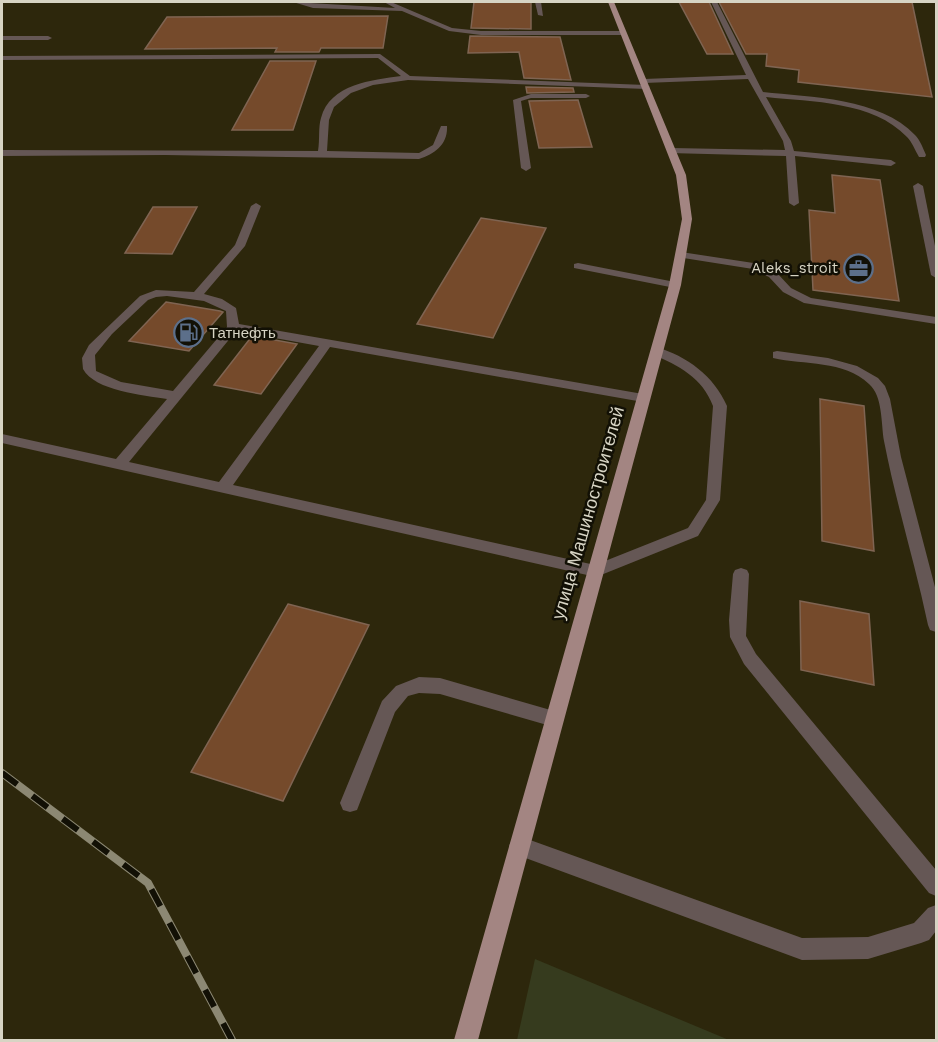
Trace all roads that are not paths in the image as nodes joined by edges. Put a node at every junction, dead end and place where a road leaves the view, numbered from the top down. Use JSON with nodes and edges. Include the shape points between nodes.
{"nodes":[{"id":1,"x":296,"y":2,"type":"edge"},
{"id":2,"x":348,"y":2,"type":"edge"},
{"id":3,"x":387,"y":2,"type":"edge"},
{"id":4,"x":538,"y":2,"type":"edge"},
{"id":5,"x":611,"y":2,"type":"edge"},
{"id":6,"x":714,"y":2,"type":"edge"},
{"id":7,"x":369,"y":9,"type":"junction"},
{"id":8,"x":403,"y":10,"type":"junction"},
{"id":9,"x":541,"y":15,"type":"dead end"},
{"id":10,"x":623,"y":33,"type":"junction"},
{"id":11,"x":2,"y":38,"type":"edge"},
{"id":12,"x":48,"y":38,"type":"dead end"},
{"id":13,"x":2,"y":58,"type":"edge"},
{"id":14,"x":751,"y":77,"type":"junction"},
{"id":15,"x":408,"y":78,"type":"junction"},
{"id":16,"x":645,"y":84,"type":"junction"},
{"id":17,"x":616,"y":88,"type":"junction"},
{"id":18,"x":761,"y":94,"type":"junction"},
{"id":19,"x":444,"y":128,"type":"dead end"},
{"id":20,"x":672,"y":151,"type":"junction"},
{"id":21,"x":2,"y":153,"type":"edge"},
{"id":22,"x":791,"y":153,"type":"junction"},
{"id":23,"x":322,"y":154,"type":"junction"},
{"id":24,"x":922,"y":155,"type":"dead end"},
{"id":25,"x":891,"y":163,"type":"dead end"},
{"id":26,"x":526,"y":168,"type":"dead end"},
{"id":27,"x":918,"y":186,"type":"dead end"},
{"id":28,"x":794,"y":203,"type":"dead end"},
{"id":29,"x":256,"y":206,"type":"dead end"},
{"id":30,"x":681,"y":255,"type":"junction"},
{"id":31,"x":578,"y":266,"type":"dead end"},
{"id":32,"x":936,"y":275,"type":"edge"},
{"id":33,"x":675,"y":285,"type":"junction"},
{"id":34,"x":196,"y":297,"type":"junction"},
{"id":35,"x":936,"y":321,"type":"edge"},
{"id":36,"x":233,"y":327,"type":"junction"},
{"id":37,"x":327,"y":343,"type":"junction"},
{"id":38,"x":656,"y":351,"type":"junction"},
{"id":39,"x":777,"y":355,"type":"dead end"},
{"id":40,"x":176,"y":396,"type":"junction"},
{"id":41,"x":643,"y":398,"type":"junction"},
{"id":42,"x":2,"y":439,"type":"edge"},
{"id":43,"x":119,"y":465,"type":"junction"},
{"id":44,"x":223,"y":488,"type":"junction"},
{"id":45,"x":596,"y":571,"type":"junction"},
{"id":46,"x":741,"y":574,"type":"dead end"},
{"id":47,"x":936,"y":625,"type":"edge"},
{"id":48,"x":554,"y":720,"type":"junction"},
{"id":49,"x":350,"y":803,"type":"dead end"},
{"id":50,"x":519,"y":846,"type":"junction"},
{"id":51,"x":936,"y":886,"type":"edge"},
{"id":52,"x":936,"y":916,"type":"edge"},
{"id":53,"x":466,"y":1041,"type":"edge"}],
"edges":[{"from":1,"to":7,"type":"lane"},
{"from":2,"to":7,"type":"lane"},
{"from":3,"to":8,"type":"lane"},
{"from":4,"to":9,"type":"lane"},
{"from":5,"to":10,"type":"main road","name":"улица Машиностроителей"},
{"from":6,"to":14,"type":"lane"},
{"from":7,"to":8,"type":"lane"},
{"from":8,"to":10,"type":"lane","via":[[451,30]]},
{"from":10,"to":16,"type":"main road","name":"улица Машиностроителей"},
{"from":11,"to":12,"type":"lane"},
{"from":13,"to":15,"type":"lane","via":[[380,56]]},
{"from":14,"to":16,"type":"lane"},
{"from":14,"to":18,"type":"lane"},
{"from":15,"to":17,"type":"lane"},
{"from":15,"to":23,"type":"lane","via":[[366,84],[335,101],[327,110],[323,126]]},
{"from":16,"to":17,"type":"lane"},
{"from":16,"to":20,"type":"main road","name":"улица Машиностроителей"},
{"from":17,"to":26,"type":"lane","via":[[596,95],[517,99]]},
{"from":18,"to":22,"type":"lane"},
{"from":18,"to":24,"type":"lane","via":[[845,104],[868,111],[909,133]]},
{"from":19,"to":23,"type":"lane","via":[[437,149],[419,156]]},
{"from":20,"to":22,"type":"lane"},
{"from":20,"to":30,"type":"main road","name":"улица Машиностроителей","via":[[686,203]]},
{"from":21,"to":23,"type":"lane"},
{"from":22,"to":25,"type":"lane"},
{"from":22,"to":28,"type":"lane"},
{"from":27,"to":32,"type":"lane"},
{"from":29,"to":34,"type":"lane","via":[[240,246]]},
{"from":30,"to":33,"type":"main road","name":"улица Машиностроителей"},
{"from":30,"to":35,"type":"lane","via":[[756,266],[808,301]]},
{"from":31,"to":33,"type":"lane"},
{"from":33,"to":38,"type":"main road","name":"улица Машиностроителей"},
{"from":34,"to":36,"type":"lane","via":[[229,305]]},
{"from":34,"to":40,"type":"lane","via":[[168,292],[149,295],[90,351],[87,362],[92,375],[104,381]]},
{"from":36,"to":37,"type":"lane"},
{"from":36,"to":40,"type":"lane"},
{"from":37,"to":41,"type":"lane"},
{"from":37,"to":44,"type":"lane"},
{"from":38,"to":41,"type":"main road","name":"улица Машиностроителей"},
{"from":38,"to":45,"type":"lane","via":[[690,367],[716,393],[720,406],[713,500],[693,532]]},
{"from":39,"to":47,"type":"lane","via":[[861,373],[882,393]]},
{"from":40,"to":43,"type":"lane"},
{"from":41,"to":45,"type":"main road","name":"улица Машиностроителей"},
{"from":42,"to":43,"type":"lane"},
{"from":43,"to":44,"type":"lane"},
{"from":44,"to":45,"type":"lane"},
{"from":45,"to":48,"type":"main road","name":"улица Машиностроителей"},
{"from":46,"to":51,"type":"lane","via":[[738,637],[750,659]]},
{"from":48,"to":49,"type":"lane","via":[[440,686],[419,685],[402,691],[388,707]]},
{"from":48,"to":50,"type":"main road","name":"улица Машиностроителей"},
{"from":50,"to":52,"type":"lane","via":[[802,949],[868,948],[921,932]]},
{"from":50,"to":53,"type":"main road","name":"улица Машиностроителей"}]}
